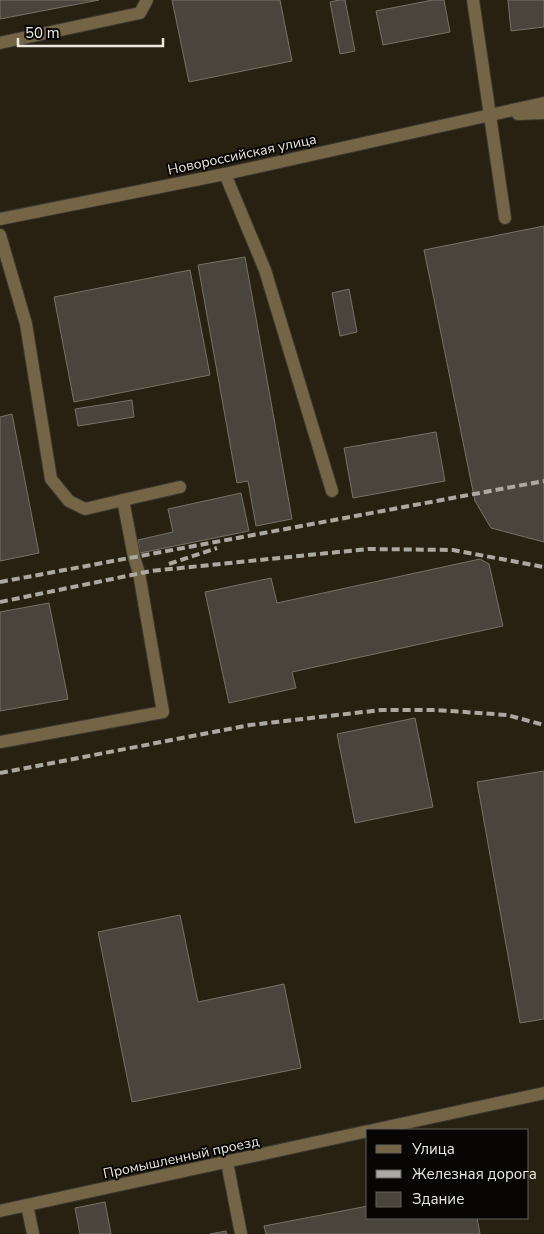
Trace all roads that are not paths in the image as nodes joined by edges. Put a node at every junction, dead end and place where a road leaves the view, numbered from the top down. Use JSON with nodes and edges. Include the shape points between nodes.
{"nodes":[{"id":1,"x":146,"y":0,"type":"edge"},
{"id":2,"x":473,"y":0,"type":"edge"},
{"id":3,"x":0,"y":42,"type":"edge"},
{"id":4,"x":544,"y":102,"type":"edge"},
{"id":5,"x":544,"y":113,"type":"edge"},
{"id":6,"x":490,"y":114,"type":"junction"},
{"id":7,"x":225,"y":174,"type":"junction"},
{"id":8,"x":505,"y":218,"type":"dead end"},
{"id":9,"x":0,"y":219,"type":"edge"},
{"id":10,"x":0,"y":236,"type":"edge"},
{"id":11,"x":180,"y":487,"type":"dead end"},
{"id":12,"x":332,"y":491,"type":"dead end"},
{"id":13,"x":123,"y":500,"type":"junction"},
{"id":14,"x":0,"y":742,"type":"edge"},
{"id":15,"x":544,"y":1093,"type":"edge"},
{"id":16,"x":377,"y":1129,"type":"edge"},
{"id":17,"x":366,"y":1131,"type":"edge"},
{"id":18,"x":227,"y":1162,"type":"junction"},
{"id":19,"x":27,"y":1206,"type":"junction"},
{"id":20,"x":0,"y":1211,"type":"edge"},
{"id":21,"x":33,"y":1234,"type":"edge"},
{"id":22,"x":241,"y":1234,"type":"edge"}],
"edges":[{"from":1,"to":3,"type":"street","via":[[140,12]]},
{"from":2,"to":6,"type":"street"},
{"from":4,"to":6,"type":"street","name":"Новороссийская улица"},
{"from":5,"to":6,"type":"street","name":"Новороссийская улица"},
{"from":6,"to":7,"type":"street","name":"Новороссийская улица"},
{"from":6,"to":8,"type":"street"},
{"from":7,"to":9,"type":"street","name":"Новороссийская улица"},
{"from":7,"to":12,"type":"street","via":[[265,270]]},
{"from":10,"to":13,"type":"street","via":[[26,324],[51,479],[69,501],[85,508]]},
{"from":11,"to":13,"type":"street"},
{"from":13,"to":14,"type":"street","via":[[163,712]]},
{"from":15,"to":16,"type":"street"},
{"from":17,"to":18,"type":"street","name":"Промышленный проезд"},
{"from":18,"to":19,"type":"street","name":"Промышленный проезд"},
{"from":18,"to":22,"type":"street"},
{"from":19,"to":20,"type":"street","name":"Промышленный проезд"},
{"from":19,"to":21,"type":"street"}]}
